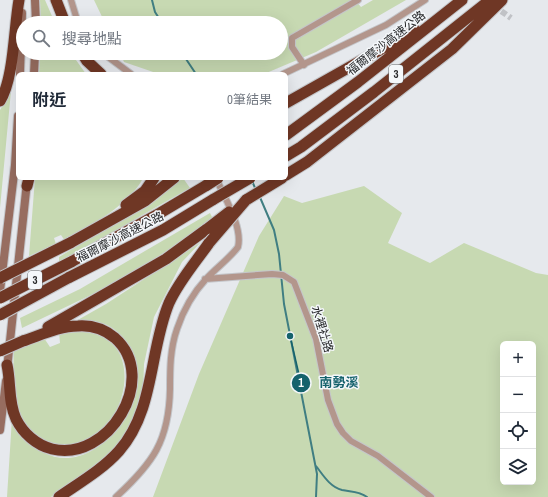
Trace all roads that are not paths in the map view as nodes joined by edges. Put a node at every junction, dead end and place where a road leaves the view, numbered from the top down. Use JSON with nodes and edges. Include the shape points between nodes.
{"nodes":[{"id":1,"x":20,"y":0,"type":"edge"},
{"id":2,"x":35,"y":0,"type":"edge"},
{"id":3,"x":56,"y":0,"type":"edge"},
{"id":4,"x":71,"y":0,"type":"edge"},
{"id":5,"x":358,"y":0,"type":"edge"},
{"id":6,"x":425,"y":0,"type":"edge"},
{"id":7,"x":454,"y":0,"type":"edge"},
{"id":8,"x":462,"y":0,"type":"edge"},
{"id":9,"x":490,"y":0,"type":"edge"},
{"id":10,"x":502,"y":0,"type":"edge"},
{"id":11,"x":18,"y":16,"type":"edge"},
{"id":12,"x":20,"y":16,"type":"edge"},
{"id":13,"x":36,"y":16,"type":"edge"},
{"id":14,"x":62,"y":16,"type":"edge"},
{"id":15,"x":76,"y":16,"type":"edge"},
{"id":16,"x":16,"y":27,"type":"edge"},
{"id":17,"x":20,"y":60,"type":"edge"},
{"id":18,"x":35,"y":60,"type":"edge"},
{"id":19,"x":86,"y":60,"type":"edge"},
{"id":20,"x":112,"y":60,"type":"edge"},
{"id":21,"x":304,"y":65,"type":"junction"},
{"id":22,"x":20,"y":72,"type":"edge"},
{"id":23,"x":34,"y":72,"type":"edge"},
{"id":24,"x":99,"y":72,"type":"edge"},
{"id":25,"x":128,"y":72,"type":"edge"},
{"id":26,"x":288,"y":72,"type":"edge"},
{"id":27,"x":288,"y":96,"type":"edge"},
{"id":28,"x":0,"y":101,"type":"edge"},
{"id":29,"x":289,"y":134,"type":"edge"},
{"id":30,"x":16,"y":149,"type":"edge"},
{"id":31,"x":288,"y":155,"type":"edge"},
{"id":32,"x":288,"y":174,"type":"edge"},
{"id":33,"x":153,"y":180,"type":"edge"},
{"id":34,"x":171,"y":180,"type":"edge"},
{"id":35,"x":214,"y":180,"type":"edge"},
{"id":36,"x":218,"y":180,"type":"edge"},
{"id":37,"x":247,"y":180,"type":"edge"},
{"id":38,"x":279,"y":180,"type":"edge"},
{"id":39,"x":28,"y":181,"type":"edge"},
{"id":40,"x":246,"y":200,"type":"junction"},
{"id":41,"x":100,"y":226,"type":"junction"},
{"id":42,"x":0,"y":278,"type":"edge"},
{"id":43,"x":205,"y":279,"type":"junction"},
{"id":44,"x":0,"y":291,"type":"edge"},
{"id":45,"x":0,"y":298,"type":"edge"},
{"id":46,"x":0,"y":315,"type":"edge"},
{"id":47,"x":23,"y":341,"type":"junction"},
{"id":48,"x":0,"y":352,"type":"edge"},
{"id":49,"x":7,"y":365,"type":"junction"},
{"id":50,"x":0,"y":430,"type":"edge"},
{"id":51,"x":59,"y":497,"type":"edge"},
{"id":52,"x":116,"y":497,"type":"edge"},
{"id":53,"x":431,"y":497,"type":"edge"}],
"edges":[{"from":1,"to":11,"type":"highway"},
{"from":1,"to":12,"type":"main road"},
{"from":2,"to":13,"type":"main road"},
{"from":3,"to":14,"type":"highway"},
{"from":4,"to":15,"type":"street"},
{"from":5,"to":21,"type":"street","via":[[292,38],[292,47]]},
{"from":6,"to":21,"type":"street","via":[[386,25]]},
{"from":7,"to":27,"type":"highway","via":[[402,38],[357,64]]},
{"from":8,"to":29,"type":"highway","name":"福爾摩沙高速公路","number":"3"},
{"from":9,"to":31,"type":"highway","number":"3"},
{"from":10,"to":32,"type":"highway","via":[[452,49],[307,162]]},
{"from":16,"to":28,"type":"highway","via":[[4,95]]},
{"from":17,"to":22,"type":"main road"},
{"from":18,"to":23,"type":"main road"},
{"from":19,"to":24,"type":"highway"},
{"from":20,"to":25,"type":"street"},
{"from":21,"to":26,"type":"street"},
{"from":30,"to":44,"type":"main road"},
{"from":33,"to":41,"type":"highway","via":[[145,191]]},
{"from":34,"to":41,"type":"highway","via":[[144,201]]},
{"from":35,"to":45,"type":"highway","name":"福爾摩沙高速公路","number":"3","bridge":true,"via":[[160,213]]},
{"from":36,"to":43,"type":"street","via":[[236,222],[240,239],[234,252]]},
{"from":37,"to":46,"type":"highway","name":"福爾摩沙高速公路","number":"3","bridge":true,"via":[[163,230]]},
{"from":38,"to":40,"type":"highway"},
{"from":39,"to":49,"type":"main road"},
{"from":40,"to":47,"type":"highway","bridge":true,"via":[[166,259]]},
{"from":40,"to":51,"type":"highway","bridge":true,"via":[[209,243],[187,273],[170,303],[162,323],[144,407],[131,434],[108,462]]},
{"from":41,"to":42,"type":"highway","bridge":true},
{"from":43,"to":52,"type":"street","via":[[183,312],[176,331],[170,362],[170,409],[162,442],[139,474]]},
{"from":43,"to":53,"type":"street","name":"水裡社路","via":[[281,275],[294,282],[318,345],[328,400],[337,424],[351,441],[395,468]]},
{"from":47,"to":48,"type":"highway","bridge":true},
{"from":47,"to":49,"type":"highway","via":[[56,330],[80,326],[100,328],[112,336],[126,352],[132,365],[130,394],[120,416],[106,433],[82,448],[62,450],[41,445],[25,433],[16,418],[11,401]]},
{"from":49,"to":50,"type":"main road"}]}
